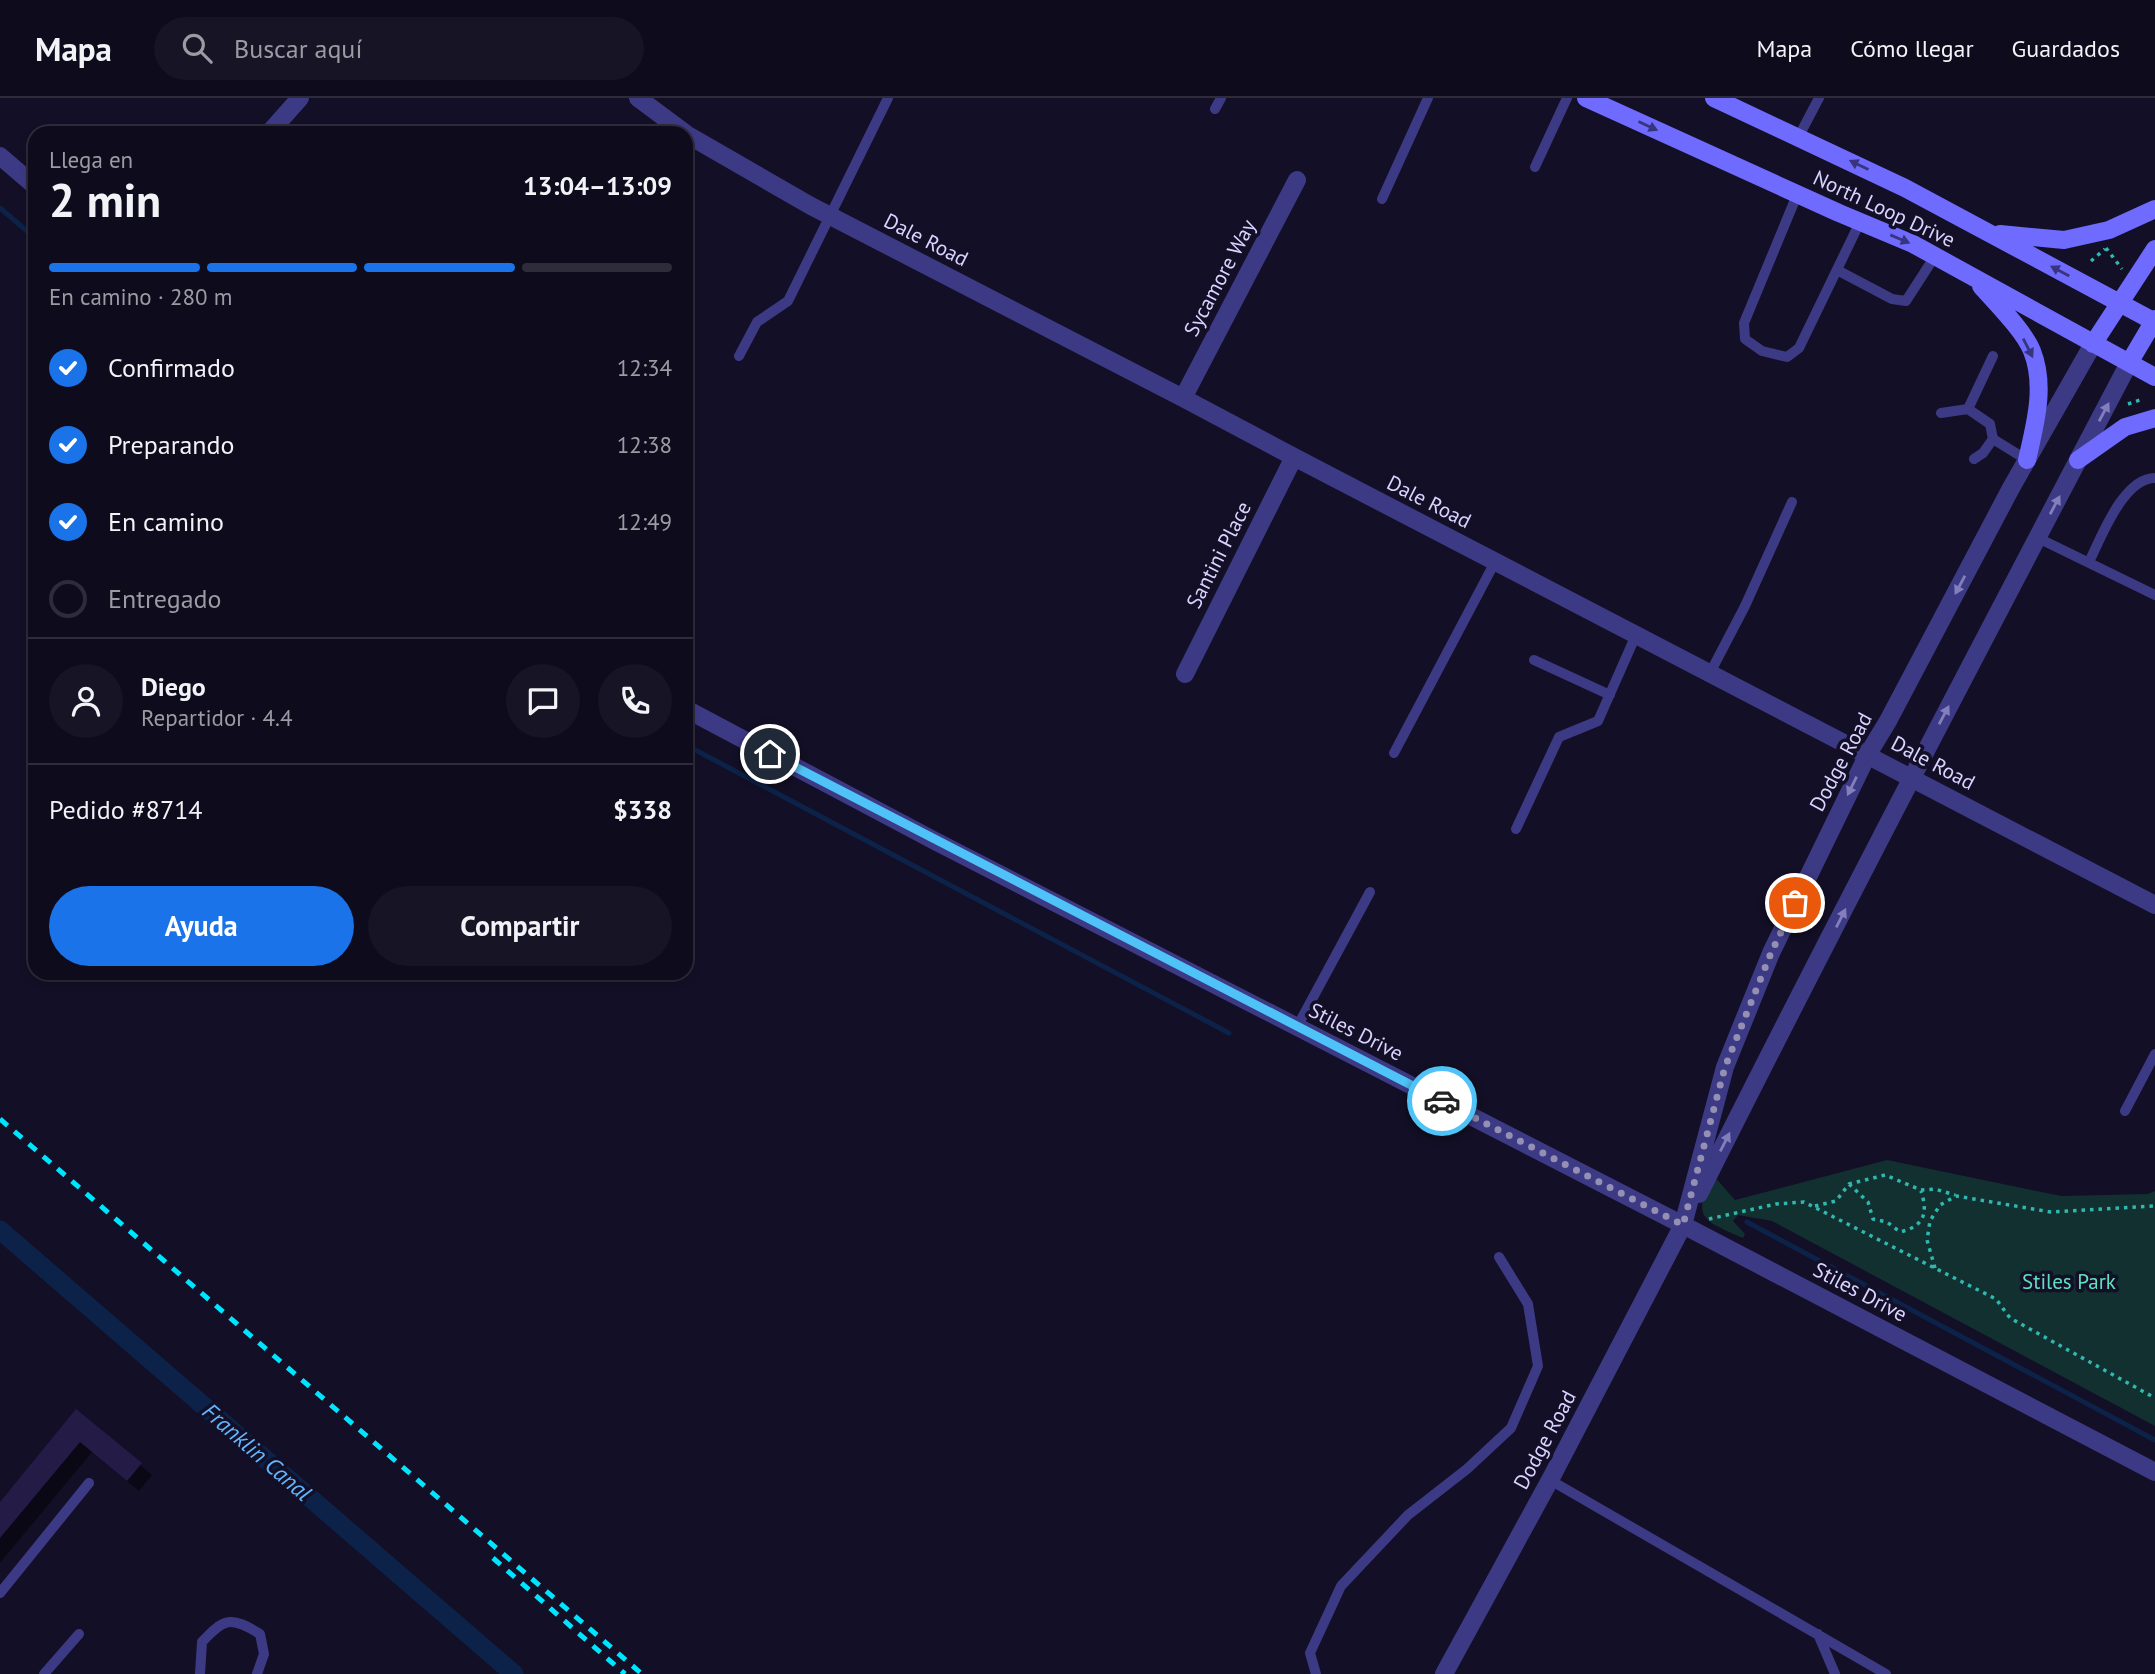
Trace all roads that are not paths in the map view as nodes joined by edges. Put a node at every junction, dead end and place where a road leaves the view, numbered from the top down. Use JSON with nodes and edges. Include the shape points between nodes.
{"nodes":[{"id":1,"x":300,"y":98,"type":"edge"},
{"id":2,"x":638,"y":98,"type":"edge"},
{"id":3,"x":888,"y":98,"type":"edge"},
{"id":4,"x":1221,"y":98,"type":"edge"},
{"id":5,"x":1428,"y":98,"type":"edge"},
{"id":6,"x":1567,"y":98,"type":"edge"},
{"id":7,"x":1586,"y":98,"type":"edge"},
{"id":8,"x":1714,"y":98,"type":"edge"},
{"id":9,"x":1819,"y":98,"type":"edge"},
{"id":10,"x":1215,"y":109,"type":"dead end"},
{"id":11,"x":275,"y":126,"type":"edge"},
{"id":12,"x":676,"y":126,"type":"edge"},
{"id":13,"x":1799,"y":136,"type":"junction"},
{"id":14,"x":693,"y":137,"type":"edge"},
{"id":15,"x":0,"y":156,"type":"edge"},
{"id":16,"x":1535,"y":167,"type":"dead end"},
{"id":17,"x":28,"y":180,"type":"edge"},
{"id":18,"x":1297,"y":180,"type":"dead end"},
{"id":19,"x":1797,"y":195,"type":"junction"},
{"id":20,"x":1382,"y":199,"type":"dead end"},
{"id":21,"x":2155,"y":209,"type":"edge"},
{"id":22,"x":831,"y":216,"type":"junction"},
{"id":23,"x":1860,"y":222,"type":"junction"},
{"id":24,"x":1987,"y":232,"type":"junction"},
{"id":25,"x":2155,"y":249,"type":"edge"},
{"id":26,"x":1935,"y":256,"type":"junction"},
{"id":27,"x":1837,"y":270,"type":"junction"},
{"id":28,"x":1972,"y":276,"type":"junction"},
{"id":29,"x":2120,"y":303,"type":"junction"},
{"id":30,"x":2154,"y":321,"type":"edge"},
{"id":31,"x":2093,"y":344,"type":"junction"},
{"id":32,"x":738,"y":356,"type":"dead end"},
{"id":33,"x":1993,"y":356,"type":"dead end"},
{"id":34,"x":2129,"y":363,"type":"junction"},
{"id":35,"x":2155,"y":377,"type":"edge"},
{"id":36,"x":1183,"y":398,"type":"junction"},
{"id":37,"x":1968,"y":409,"type":"junction"},
{"id":38,"x":1941,"y":413,"type":"dead end"},
{"id":39,"x":2155,"y":418,"type":"edge"},
{"id":40,"x":1993,"y":439,"type":"junction"},
{"id":41,"x":1294,"y":457,"type":"junction"},
{"id":42,"x":1974,"y":459,"type":"dead end"},
{"id":43,"x":2027,"y":460,"type":"junction"},
{"id":44,"x":2078,"y":460,"type":"junction"},
{"id":45,"x":2155,"y":478,"type":"edge"},
{"id":46,"x":1793,"y":502,"type":"dead end"},
{"id":47,"x":2038,"y":538,"type":"junction"},
{"id":48,"x":1495,"y":562,"type":"junction"},
{"id":49,"x":2089,"y":562,"type":"junction"},
{"id":50,"x":2155,"y":595,"type":"edge"},
{"id":51,"x":1636,"y":635,"type":"junction"},
{"id":52,"x":1534,"y":660,"type":"dead end"},
{"id":53,"x":1710,"y":673,"type":"junction"},
{"id":54,"x":1185,"y":674,"type":"dead end"},
{"id":55,"x":1610,"y":695,"type":"junction"},
{"id":56,"x":693,"y":713,"type":"edge"},
{"id":57,"x":1394,"y":753,"type":"dead end"},
{"id":58,"x":1868,"y":754,"type":"junction"},
{"id":59,"x":1910,"y":778,"type":"junction"},
{"id":60,"x":1516,"y":829,"type":"dead end"},
{"id":61,"x":1370,"y":892,"type":"dead end"},
{"id":62,"x":2155,"y":905,"type":"edge"},
{"id":63,"x":1297,"y":1027,"type":"junction"},
{"id":64,"x":2155,"y":1054,"type":"edge"},
{"id":65,"x":2125,"y":1111,"type":"dead end"},
{"id":66,"x":1683,"y":1225,"type":"junction"},
{"id":67,"x":1499,"y":1257,"type":"dead end"},
{"id":68,"x":2155,"y":1472,"type":"edge"},
{"id":69,"x":1549,"y":1480,"type":"junction"},
{"id":70,"x":89,"y":1483,"type":"dead end"},
{"id":71,"x":0,"y":1593,"type":"edge"},
{"id":72,"x":79,"y":1634,"type":"dead end"},
{"id":73,"x":1818,"y":1634,"type":"junction"},
{"id":74,"x":44,"y":1674,"type":"edge"},
{"id":75,"x":200,"y":1674,"type":"edge"},
{"id":76,"x":257,"y":1674,"type":"edge"},
{"id":77,"x":1316,"y":1674,"type":"edge"},
{"id":78,"x":1444,"y":1674,"type":"edge"},
{"id":79,"x":1835,"y":1674,"type":"edge"},
{"id":80,"x":1886,"y":1674,"type":"edge"}],
"edges":[{"from":1,"to":11,"type":"street"},
{"from":2,"to":12,"type":"street","name":"Dale Road"},
{"from":3,"to":22,"type":"lane"},
{"from":4,"to":10,"type":"lane"},
{"from":5,"to":20,"type":"lane"},
{"from":6,"to":16,"type":"lane"},
{"from":7,"to":19,"type":"main road","name":"North Loop Drive","one_way":true},
{"from":8,"to":13,"type":"main road","name":"North Loop Drive"},
{"from":9,"to":13,"type":"lane"},
{"from":24,"to":13,"type":"main road","name":"North Loop Drive","one_way":true},
{"from":14,"to":22,"type":"street","name":"Dale Road"},
{"from":15,"to":17,"type":"street"},
{"from":18,"to":36,"type":"street","name":"Sycamore Way"},
{"from":19,"to":23,"type":"main road","name":"North Loop Drive"},
{"from":19,"to":27,"type":"lane","via":[[1744,323],[1745,339],[1762,351],[1787,358],[1799,348]]},
{"from":21,"to":24,"type":"main road","via":[[2109,230],[2064,240]]},
{"from":22,"to":32,"type":"lane","via":[[788,301],[757,322]]},
{"from":22,"to":36,"type":"street","name":"Dale Road"},
{"from":23,"to":26,"type":"main road","name":"North Loop Drive","one_way":true},
{"from":23,"to":27,"type":"lane"},
{"from":29,"to":24,"type":"main road","name":"North Loop Drive","one_way":true},
{"from":25,"to":29,"type":"main road"},
{"from":26,"to":27,"type":"lane","via":[[1906,301],[1892,299]]},
{"from":26,"to":28,"type":"main road","name":"North Loop Drive"},
{"from":28,"to":31,"type":"main road","name":"North Loop Drive"},
{"from":28,"to":43,"type":"main road","one_way":true,"via":[[2032,350],[2039,383]]},
{"from":29,"to":30,"type":"main road","name":"North Loop Drive"},
{"from":29,"to":31,"type":"main road"},
{"from":30,"to":34,"type":"main road"},
{"from":31,"to":34,"type":"main road","name":"North Loop Drive"},
{"from":31,"to":43,"type":"street","name":"Dodge Road"},
{"from":33,"to":37,"type":"lane"},
{"from":34,"to":35,"type":"main road","name":"North Loop Drive"},
{"from":44,"to":34,"type":"street","name":"Dodge Road","one_way":true},
{"from":36,"to":41,"type":"street","name":"Dale Road"},
{"from":37,"to":38,"type":"lane"},
{"from":37,"to":40,"type":"lane","via":[[1990,424]]},
{"from":39,"to":44,"type":"main road","via":[[2125,427]]},
{"from":40,"to":42,"type":"lane"},
{"from":40,"to":43,"type":"lane"},
{"from":41,"to":48,"type":"street","name":"Dale Road"},
{"from":41,"to":54,"type":"street","name":"Santini Place"},
{"from":43,"to":58,"type":"street","name":"Dodge Road","one_way":true},
{"from":47,"to":44,"type":"street","name":"Dodge Road","one_way":true},
{"from":45,"to":49,"type":"lane","via":[[2126,493]]},
{"from":46,"to":53,"type":"lane"},
{"from":47,"to":49,"type":"lane"},
{"from":59,"to":47,"type":"street","name":"Dodge Road","one_way":true},
{"from":48,"to":51,"type":"street","name":"Dale Road"},
{"from":48,"to":57,"type":"lane"},
{"from":49,"to":50,"type":"lane"},
{"from":51,"to":53,"type":"street","name":"Dale Road"},
{"from":51,"to":55,"type":"lane"},
{"from":52,"to":55,"type":"lane"},
{"from":53,"to":58,"type":"street","name":"Dale Road"},
{"from":55,"to":60,"type":"lane","via":[[1598,721],[1559,737]]},
{"from":56,"to":63,"type":"street","name":"Stiles Drive"},
{"from":58,"to":59,"type":"street","name":"Dale Road"},
{"from":58,"to":66,"type":"street","name":"Dodge Road","one_way":true,"via":[[1771,953],[1725,1067]]},
{"from":59,"to":62,"type":"street","name":"Dale Road"},
{"from":66,"to":59,"type":"street","name":"Dodge Road","one_way":true},
{"from":61,"to":63,"type":"lane"},
{"from":63,"to":66,"type":"street","name":"Stiles Drive"},
{"from":64,"to":65,"type":"lane"},
{"from":66,"to":68,"type":"street","name":"Stiles Drive"},
{"from":66,"to":69,"type":"street","name":"Dodge Road"},
{"from":67,"to":77,"type":"lane","via":[[1528,1304],[1538,1366],[1511,1427],[1408,1515],[1341,1586],[1310,1653]]},
{"from":69,"to":73,"type":"lane"},
{"from":69,"to":78,"type":"street","name":"Dodge Road"},
{"from":70,"to":71,"type":"lane"},
{"from":72,"to":74,"type":"lane"},
{"from":73,"to":79,"type":"lane"},
{"from":73,"to":80,"type":"lane"},
{"from":75,"to":76,"type":"lane","via":[[202,1642],[218,1625],[241,1622],[260,1634],[264,1654]]}]}
